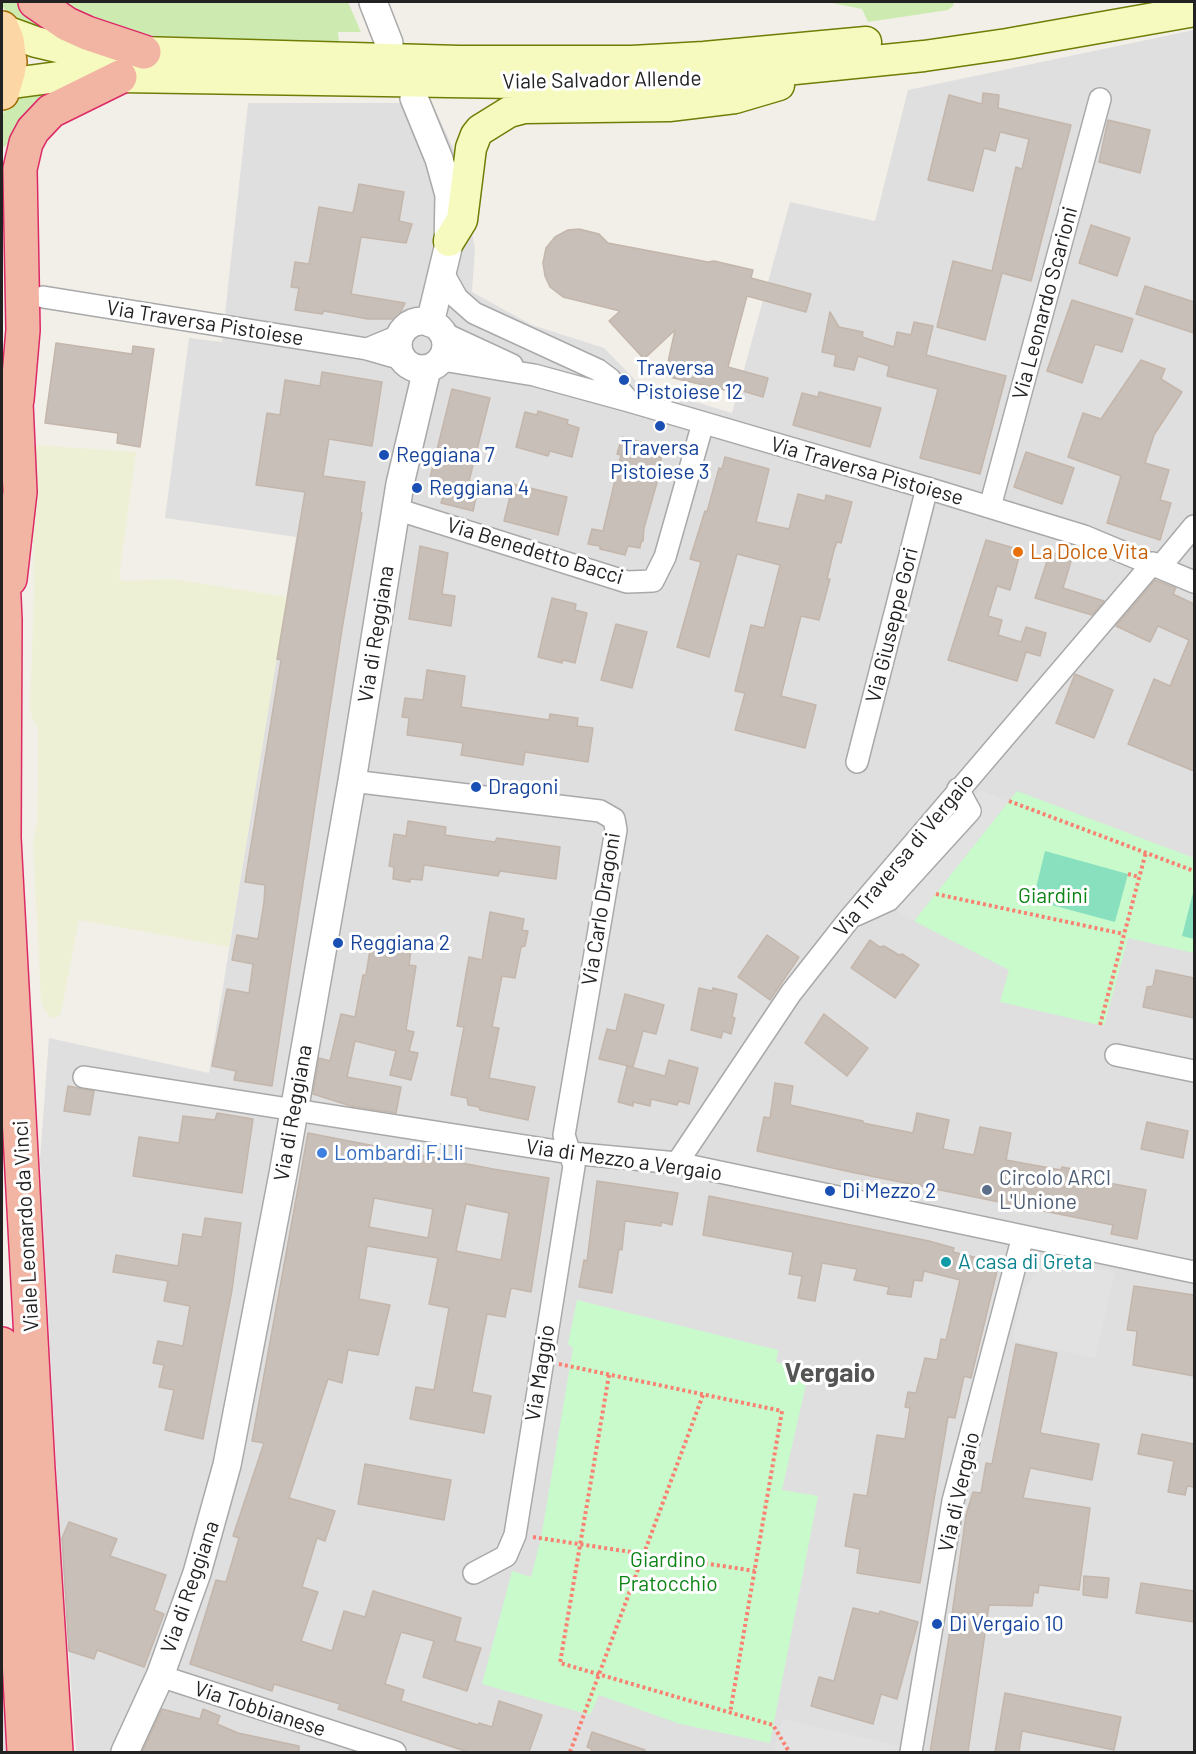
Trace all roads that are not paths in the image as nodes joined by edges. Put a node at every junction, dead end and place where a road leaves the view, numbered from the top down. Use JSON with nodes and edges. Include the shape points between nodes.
{"nodes":[{"id":1,"x":34,"y":2,"type":"edge"},
{"id":2,"x":373,"y":2,"type":"edge"},
{"id":3,"x":1145,"y":2,"type":"edge"},
{"id":4,"x":1194,"y":10,"type":"edge"},
{"id":5,"x":2,"y":29,"type":"edge"},
{"id":6,"x":389,"y":43,"type":"dead end"},
{"id":7,"x":144,"y":52,"type":"junction"},
{"id":8,"x":836,"y":66,"type":"junction"},
{"id":9,"x":120,"y":77,"type":"junction"},
{"id":10,"x":4,"y":88,"type":"edge"},
{"id":11,"x":414,"y":98,"type":"dead end"},
{"id":12,"x":1100,"y":99,"type":"dead end"},
{"id":13,"x":443,"y":174,"type":"junction"},
{"id":14,"x":449,"y":241,"type":"junction"},
{"id":15,"x":2,"y":267,"type":"edge"},
{"id":16,"x":443,"y":273,"type":"junction"},
{"id":17,"x":43,"y":297,"type":"dead end"},
{"id":18,"x":420,"y":345,"type":"junction"},
{"id":19,"x":17,"y":400,"type":"junction"},
{"id":20,"x":629,"y":401,"type":"junction"},
{"id":21,"x":703,"y":423,"type":"junction"},
{"id":22,"x":927,"y":488,"type":"junction"},
{"id":23,"x":990,"y":507,"type":"junction"},
{"id":24,"x":396,"y":509,"type":"junction"},
{"id":25,"x":1194,"y":526,"type":"edge"},
{"id":26,"x":2,"y":554,"type":"edge"},
{"id":27,"x":1157,"y":565,"type":"junction"},
{"id":28,"x":1194,"y":582,"type":"edge"},
{"id":29,"x":5,"y":620,"type":"junction"},
{"id":30,"x":857,"y":762,"type":"dead end"},
{"id":31,"x":352,"y":781,"type":"junction"},
{"id":32,"x":1116,"y":1055,"type":"dead end"},
{"id":33,"x":1194,"y":1071,"type":"edge"},
{"id":34,"x":84,"y":1077,"type":"dead end"},
{"id":35,"x":293,"y":1111,"type":"junction"},
{"id":36,"x":570,"y":1153,"type":"junction"},
{"id":37,"x":677,"y":1163,"type":"junction"},
{"id":38,"x":1023,"y":1236,"type":"junction"},
{"id":39,"x":1194,"y":1272,"type":"edge"},
{"id":40,"x":2,"y":1344,"type":"edge"},
{"id":41,"x":474,"y":1573,"type":"dead end"},
{"id":42,"x":160,"y":1676,"type":"junction"},
{"id":43,"x":24,"y":1752,"type":"edge"},
{"id":44,"x":56,"y":1752,"type":"edge"},
{"id":45,"x":125,"y":1752,"type":"edge"},
{"id":46,"x":395,"y":1752,"type":"edge"},
{"id":47,"x":911,"y":1752,"type":"edge"}],
"edges":[{"from":1,"to":7,"type":"highway","via":[[67,24]]},
{"from":2,"to":6,"type":"street"},
{"from":3,"to":7,"type":"main road","name":"Viale Salvador Allende","via":[[996,29],[644,61],[459,61]]},
{"from":4,"to":8,"type":"main road","name":"Viale Salvador Allende","via":[[1007,44]]},
{"from":5,"to":7,"type":"main road","name":"Viale Salvador Allende","via":[[70,50]]},
{"from":5,"to":10,"type":"main road","via":[[10,62]]},
{"from":8,"to":9,"type":"main road","name":"Viale Salvador Allende","via":[[646,84]]},
{"from":8,"to":14,"type":"main road","via":[[735,98],[660,106],[524,108],[509,112],[476,135],[462,220]]},
{"from":9,"to":10,"type":"main road","name":"Viale Salvador Allende","via":[[58,77]]},
{"from":9,"to":19,"type":"highway","via":[[51,111],[26,143],[20,169],[23,330]]},
{"from":11,"to":13,"type":"street","name":"Via di Reggiana"},
{"from":12,"to":23,"type":"street","name":"Via Leonardo Scarioni"},
{"from":13,"to":14,"type":"street","name":"Via di Reggiana","via":[[449,195]]},
{"from":13,"to":18,"type":"street","name":"Via di Reggiana","via":[[426,269]]},
{"from":14,"to":16,"type":"street","name":"Via di Reggiana"},
{"from":15,"to":19,"type":"highway"},
{"from":16,"to":18,"type":"street","name":"Via di Reggiana"},
{"from":16,"to":20,"type":"street","via":[[457,298],[474,313],[598,370]]},
{"from":17,"to":18,"type":"street","name":"Via Traversa Pistoiese","via":[[391,356]]},
{"from":18,"to":20,"type":"street","name":"Via Traversa Pistoiese"},
{"from":18,"to":24,"type":"street","name":"Via di Reggiana"},
{"from":19,"to":29,"type":"highway","via":[[20,507]]},
{"from":20,"to":21,"type":"street","name":"Via Traversa Pistoiese"},
{"from":21,"to":22,"type":"street","name":"Via Traversa Pistoiese"},
{"from":21,"to":24,"type":"street","name":"Via Benedetto Bacci","via":[[665,557],[653,581],[627,582]]},
{"from":22,"to":23,"type":"street","name":"Via Traversa Pistoiese"},
{"from":22,"to":30,"type":"street","name":"Via Giuseppe Gori"},
{"from":23,"to":27,"type":"street","name":"Via Traversa Pistoiese","via":[[1084,536]]},
{"from":24,"to":31,"type":"street","name":"Via di Reggiana"},
{"from":25,"to":27,"type":"street","name":"Via Traversa di Vergaio"},
{"from":26,"to":29,"type":"highway","name":"Viale Leonardo da Vinci"},
{"from":27,"to":28,"type":"street","name":"Via Traversa Pistoiese"},
{"from":27,"to":37,"type":"street","name":"Via Traversa di Vergaio","via":[[958,789],[850,918],[792,993]]},
{"from":29,"to":44,"type":"highway","name":"Viale Leonardo da Vinci","via":[[4,838]]},
{"from":31,"to":35,"type":"street","name":"Via di Reggiana"},
{"from":31,"to":36,"type":"street","name":"Via Carlo Dragoni","via":[[600,811],[614,819],[616,830],[564,1135]]},
{"from":32,"to":33,"type":"street"},
{"from":34,"to":35,"type":"street","name":"Via di Mezzo a Vergaio"},
{"from":35,"to":36,"type":"street","name":"Via di Mezzo a Vergaio"},
{"from":35,"to":42,"type":"street","name":"Via di Reggiana","via":[[227,1465],[197,1573]]},
{"from":36,"to":37,"type":"street","name":"Via di Mezzo a Vergaio"},
{"from":36,"to":41,"type":"street","name":"Via Maggio","via":[[574,1166],[515,1535],[506,1556]]},
{"from":37,"to":38,"type":"street","name":"Via di Mezzo a Vergaio"},
{"from":38,"to":39,"type":"street","name":"Via di Mezzo a Vergaio"},
{"from":38,"to":47,"type":"street","name":"Via di Vergaio","via":[[953,1501]]},
{"from":40,"to":43,"type":"highway","name":"Viale Leonardo da Vinci"},
{"from":42,"to":45,"type":"street","name":"Via di Reggiana"},
{"from":42,"to":46,"type":"street","name":"Via Tobbianese"}]}
